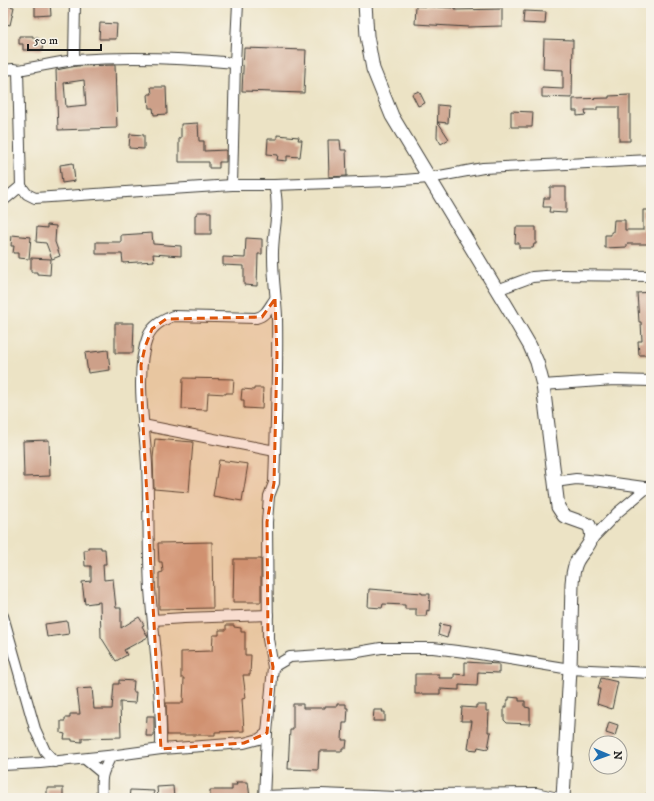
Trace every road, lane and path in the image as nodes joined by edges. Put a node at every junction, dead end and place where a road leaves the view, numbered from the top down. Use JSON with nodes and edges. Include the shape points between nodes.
{"nodes":[{"id":1,"x":75,"y":3,"type":"edge"},
{"id":2,"x":238,"y":3,"type":"edge"},
{"id":3,"x":365,"y":3,"type":"edge"},
{"id":4,"x":74,"y":60,"type":"junction"},
{"id":5,"x":235,"y":63,"type":"junction"},
{"id":6,"x":3,"y":70,"type":"edge"},
{"id":7,"x":18,"y":70,"type":"junction"},
{"id":8,"x":651,"y":160,"type":"edge"},
{"id":9,"x":429,"y":178,"type":"junction"},
{"id":10,"x":232,"y":185,"type":"junction"},
{"id":11,"x":274,"y":185,"type":"junction"},
{"id":12,"x":21,"y":186,"type":"junction"},
{"id":13,"x":3,"y":201,"type":"edge"},
{"id":14,"x":651,"y":276,"type":"edge"},
{"id":15,"x":497,"y":290,"type":"junction"},
{"id":16,"x":275,"y":299,"type":"junction"},
{"id":17,"x":651,"y":381,"type":"edge"},
{"id":18,"x":543,"y":385,"type":"junction"},
{"id":19,"x":143,"y":425,"type":"junction"},
{"id":20,"x":275,"y":451,"type":"junction"},
{"id":21,"x":555,"y":482,"type":"junction"},
{"id":22,"x":649,"y":488,"type":"edge"},
{"id":23,"x":591,"y":540,"type":"junction"},
{"id":24,"x":268,"y":615,"type":"junction"},
{"id":25,"x":3,"y":616,"type":"edge"},
{"id":26,"x":153,"y":620,"type":"junction"},
{"id":27,"x":273,"y":667,"type":"junction"},
{"id":28,"x":570,"y":669,"type":"junction"},
{"id":29,"x":651,"y":673,"type":"edge"},
{"id":30,"x":267,"y":733,"type":"junction"},
{"id":31,"x":161,"y":749,"type":"junction"},
{"id":32,"x":111,"y":756,"type":"junction"},
{"id":33,"x":85,"y":758,"type":"junction"},
{"id":34,"x":55,"y":762,"type":"junction"},
{"id":35,"x":3,"y":765,"type":"edge"},
{"id":36,"x":102,"y":773,"type":"junction"},
{"id":37,"x":264,"y":797,"type":"edge"},
{"id":38,"x":397,"y":797,"type":"edge"},
{"id":39,"x":417,"y":797,"type":"edge"},
{"id":40,"x":102,"y":798,"type":"edge"},
{"id":41,"x":558,"y":798,"type":"edge"},
{"id":42,"x":563,"y":798,"type":"edge"}],
"edges":[{"from":1,"to":4,"type":"street"},
{"from":2,"to":5,"type":"street"},
{"from":3,"to":9,"type":"street","via":[[373,69],[392,116]]},
{"from":4,"to":5,"type":"street","via":[[164,58]]},
{"from":4,"to":7,"type":"street"},
{"from":5,"to":10,"type":"street"},
{"from":6,"to":7,"type":"street"},
{"from":7,"to":12,"type":"street"},
{"from":8,"to":9,"type":"street","via":[[483,168]]},
{"from":9,"to":11,"type":"street"},
{"from":9,"to":15,"type":"street"},
{"from":10,"to":11,"type":"street"},
{"from":10,"to":12,"type":"street","via":[[35,198],[30,197]]},
{"from":11,"to":16,"type":"street","via":[[278,207],[272,252]]},
{"from":12,"to":13,"type":"street"},
{"from":14,"to":15,"type":"street","via":[[552,275],[532,277]]},
{"from":15,"to":18,"type":"street","via":[[530,346]]},
{"from":16,"to":19,"type":"street","via":[[262,317],[173,316],[152,329],[141,365]]},
{"from":16,"to":20,"type":"street"},
{"from":17,"to":18,"type":"street","via":[[614,380]]},
{"from":18,"to":21,"type":"street"},
{"from":19,"to":20,"type":"street"},
{"from":19,"to":26,"type":"street"},
{"from":20,"to":24,"type":"street","via":[[274,483],[269,496],[267,522]]},
{"from":21,"to":22,"type":"street","via":[[576,479],[600,480]]},
{"from":21,"to":23,"type":"street","via":[[558,507],[564,516],[589,525],[592,532]]},
{"from":22,"to":23,"type":"street","via":[[618,512]]},
{"from":23,"to":28,"type":"street","via":[[574,569]]},
{"from":24,"to":26,"type":"street"},
{"from":24,"to":27,"type":"street","via":[[268,639]]},
{"from":25,"to":34,"type":"street","via":[[36,729],[45,751]]},
{"from":26,"to":31,"type":"street","via":[[162,721]]},
{"from":27,"to":28,"type":"street","via":[[290,657],[352,653],[382,648],[433,648]]},
{"from":27,"to":30,"type":"street"},
{"from":28,"to":29,"type":"street"},
{"from":28,"to":42,"type":"street"},
{"from":30,"to":31,"type":"street","via":[[259,739],[244,743]]},
{"from":30,"to":37,"type":"street"},
{"from":31,"to":32,"type":"street"},
{"from":32,"to":33,"type":"street"},
{"from":32,"to":36,"type":"street"},
{"from":33,"to":34,"type":"street"},
{"from":33,"to":36,"type":"street"},
{"from":34,"to":35,"type":"street"},
{"from":36,"to":40,"type":"street"},
{"from":37,"to":38,"type":"street","via":[[321,794]]},
{"from":38,"to":39,"type":"street"},
{"from":39,"to":41,"type":"street","via":[[428,794],[526,793]]}]}
